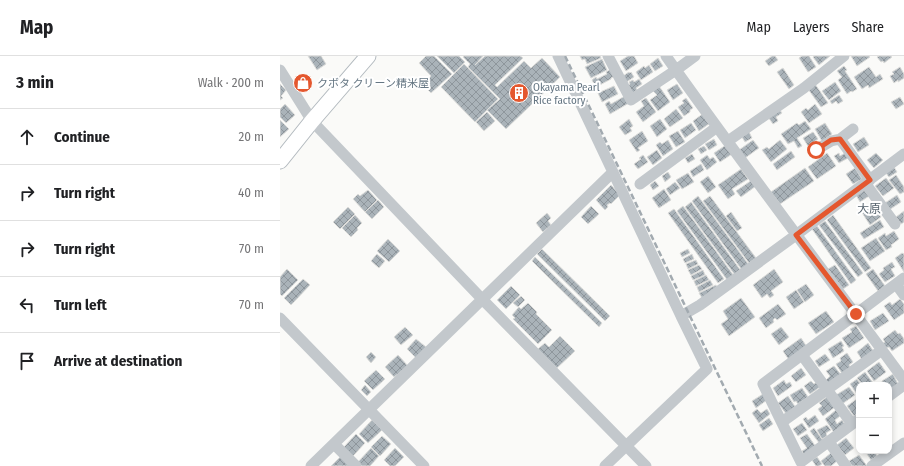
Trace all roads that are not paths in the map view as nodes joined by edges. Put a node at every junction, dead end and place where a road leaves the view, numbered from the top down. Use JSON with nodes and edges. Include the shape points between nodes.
{"nodes":[{"id":1,"x":368,"y":56,"type":"edge"},
{"id":2,"x":558,"y":56,"type":"edge"},
{"id":3,"x":608,"y":56,"type":"edge"},
{"id":4,"x":666,"y":56,"type":"edge"},
{"id":5,"x":695,"y":56,"type":"edge"},
{"id":6,"x":841,"y":57,"type":"edge"},
{"id":7,"x":280,"y":70,"type":"edge"},
{"id":8,"x":676,"y":70,"type":"junction"},
{"id":9,"x":312,"y":121,"type":"junction"},
{"id":10,"x":717,"y":127,"type":"junction"},
{"id":11,"x":854,"y":129,"type":"dead end"},
{"id":12,"x":840,"y":139,"type":"junction"},
{"id":13,"x":728,"y":141,"type":"junction"},
{"id":14,"x":816,"y":150,"type":"dead end"},
{"id":15,"x":904,"y":154,"type":"edge"},
{"id":16,"x":280,"y":161,"type":"edge"},
{"id":17,"x":613,"y":172,"type":"junction"},
{"id":18,"x":867,"y":181,"type":"junction"},
{"id":19,"x":640,"y":184,"type":"dead end"},
{"id":20,"x":895,"y":224,"type":"dead end"},
{"id":21,"x":796,"y":235,"type":"junction"},
{"id":22,"x":900,"y":281,"type":"edge"},
{"id":23,"x":904,"y":295,"type":"edge"},
{"id":24,"x":482,"y":299,"type":"junction"},
{"id":25,"x":856,"y":314,"type":"junction"},
{"id":26,"x":681,"y":316,"type":"junction"},
{"id":27,"x":280,"y":318,"type":"edge"},
{"id":28,"x":882,"y":350,"type":"junction"},
{"id":29,"x":802,"y":354,"type":"junction"},
{"id":30,"x":904,"y":380,"type":"edge"},
{"id":31,"x":904,"y":385,"type":"edge"},
{"id":32,"x":827,"y":389,"type":"junction"},
{"id":33,"x":892,"y":394,"type":"edge"},
{"id":34,"x":369,"y":410,"type":"junction"},
{"id":35,"x":782,"y":422,"type":"junction"},
{"id":36,"x":856,"y":422,"type":"edge"},
{"id":37,"x":829,"y":442,"type":"junction"},
{"id":38,"x":904,"y":443,"type":"edge"},
{"id":39,"x":334,"y":444,"type":"junction"},
{"id":40,"x":626,"y":446,"type":"junction"},
{"id":41,"x":800,"y":464,"type":"edge"},
{"id":42,"x":311,"y":466,"type":"edge"},
{"id":43,"x":356,"y":466,"type":"edge"},
{"id":44,"x":424,"y":466,"type":"edge"},
{"id":45,"x":605,"y":466,"type":"edge"},
{"id":46,"x":646,"y":466,"type":"edge"},
{"id":47,"x":846,"y":466,"type":"edge"},
{"id":48,"x":872,"y":466,"type":"edge"}],
"edges":[{"from":1,"to":9,"type":"main road"},
{"from":2,"to":17,"type":"street"},
{"from":3,"to":8,"type":"street","via":[[631,100]]},
{"from":4,"to":8,"type":"street"},
{"from":5,"to":8,"type":"street"},
{"from":6,"to":13,"type":"street","via":[[804,88]]},
{"from":7,"to":9,"type":"street"},
{"from":8,"to":10,"type":"street"},
{"from":9,"to":16,"type":"main road"},
{"from":9,"to":24,"type":"street"},
{"from":10,"to":13,"type":"street"},
{"from":10,"to":19,"type":"street"},
{"from":11,"to":12,"type":"street"},
{"from":12,"to":14,"type":"street","via":[[831,140]]},
{"from":12,"to":18,"type":"street"},
{"from":13,"to":21,"type":"street"},
{"from":15,"to":18,"type":"street"},
{"from":17,"to":24,"type":"street"},
{"from":17,"to":26,"type":"street"},
{"from":18,"to":20,"type":"street"},
{"from":18,"to":21,"type":"street"},
{"from":21,"to":25,"type":"street"},
{"from":21,"to":26,"type":"street","via":[[700,306]]},
{"from":22,"to":23,"type":"street"},
{"from":22,"to":25,"type":"street"},
{"from":24,"to":34,"type":"street"},
{"from":24,"to":40,"type":"street"},
{"from":25,"to":28,"type":"street"},
{"from":25,"to":29,"type":"street"},
{"from":26,"to":40,"type":"street","via":[[707,369]]},
{"from":27,"to":34,"type":"street"},
{"from":28,"to":30,"type":"street"},
{"from":28,"to":32,"type":"street"},
{"from":29,"to":32,"type":"street"},
{"from":29,"to":35,"type":"street","via":[[763,384]]},
{"from":31,"to":33,"type":"street"},
{"from":32,"to":35,"type":"street"},
{"from":32,"to":36,"type":"street"},
{"from":34,"to":39,"type":"street"},
{"from":34,"to":44,"type":"street"},
{"from":35,"to":41,"type":"street"},
{"from":36,"to":37,"type":"street"},
{"from":37,"to":41,"type":"street"},
{"from":37,"to":47,"type":"street"},
{"from":38,"to":48,"type":"street"},
{"from":39,"to":42,"type":"street"},
{"from":39,"to":43,"type":"street"},
{"from":40,"to":45,"type":"street"},
{"from":40,"to":46,"type":"street"}]}
